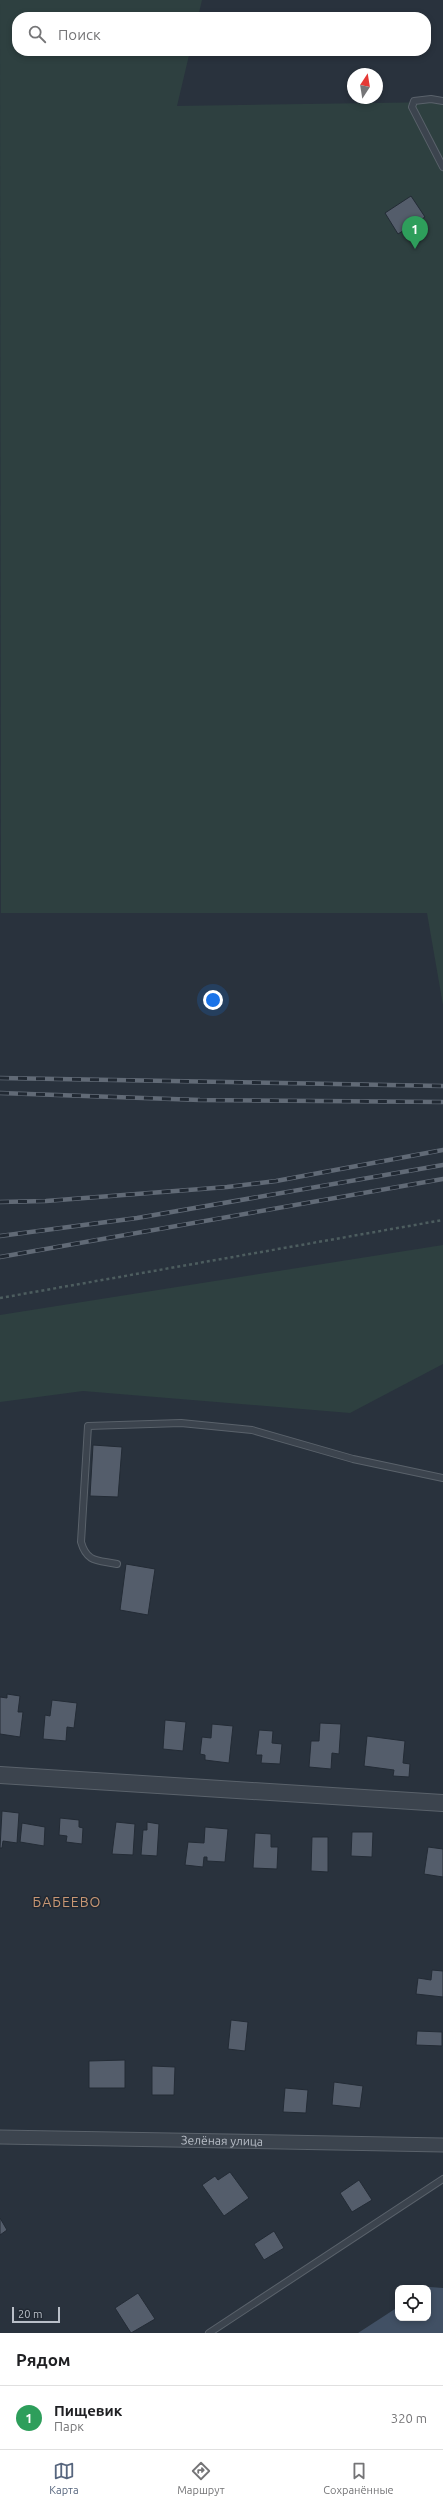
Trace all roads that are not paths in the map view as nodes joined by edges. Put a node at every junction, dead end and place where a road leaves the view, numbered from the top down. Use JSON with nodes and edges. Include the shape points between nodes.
{"nodes":[{"id":1,"x":443,"y":101,"type":"edge"},
{"id":2,"x":443,"y":167,"type":"edge"},
{"id":3,"x":443,"y":1478,"type":"edge"},
{"id":4,"x":117,"y":1564,"type":"dead end"},
{"id":5,"x":0,"y":1776,"type":"edge"},
{"id":6,"x":443,"y":1803,"type":"edge"},
{"id":7,"x":0,"y":2137,"type":"edge"},
{"id":8,"x":443,"y":2145,"type":"edge"},
{"id":9,"x":443,"y":2179,"type":"edge"},
{"id":10,"x":210,"y":2333,"type":"edge"}],
"edges":[{"from":1,"to":2,"type":"lane","via":[[414,101],[412,107]]},
{"from":3,"to":4,"type":"lane","via":[[353,1459],[252,1430],[181,1424],[88,1426],[81,1542],[85,1554],[92,1559]]},
{"from":5,"to":6,"type":"street"},
{"from":7,"to":8,"type":"street","name":"Зелёная улица"},
{"from":9,"to":10,"type":"lane"}]}
